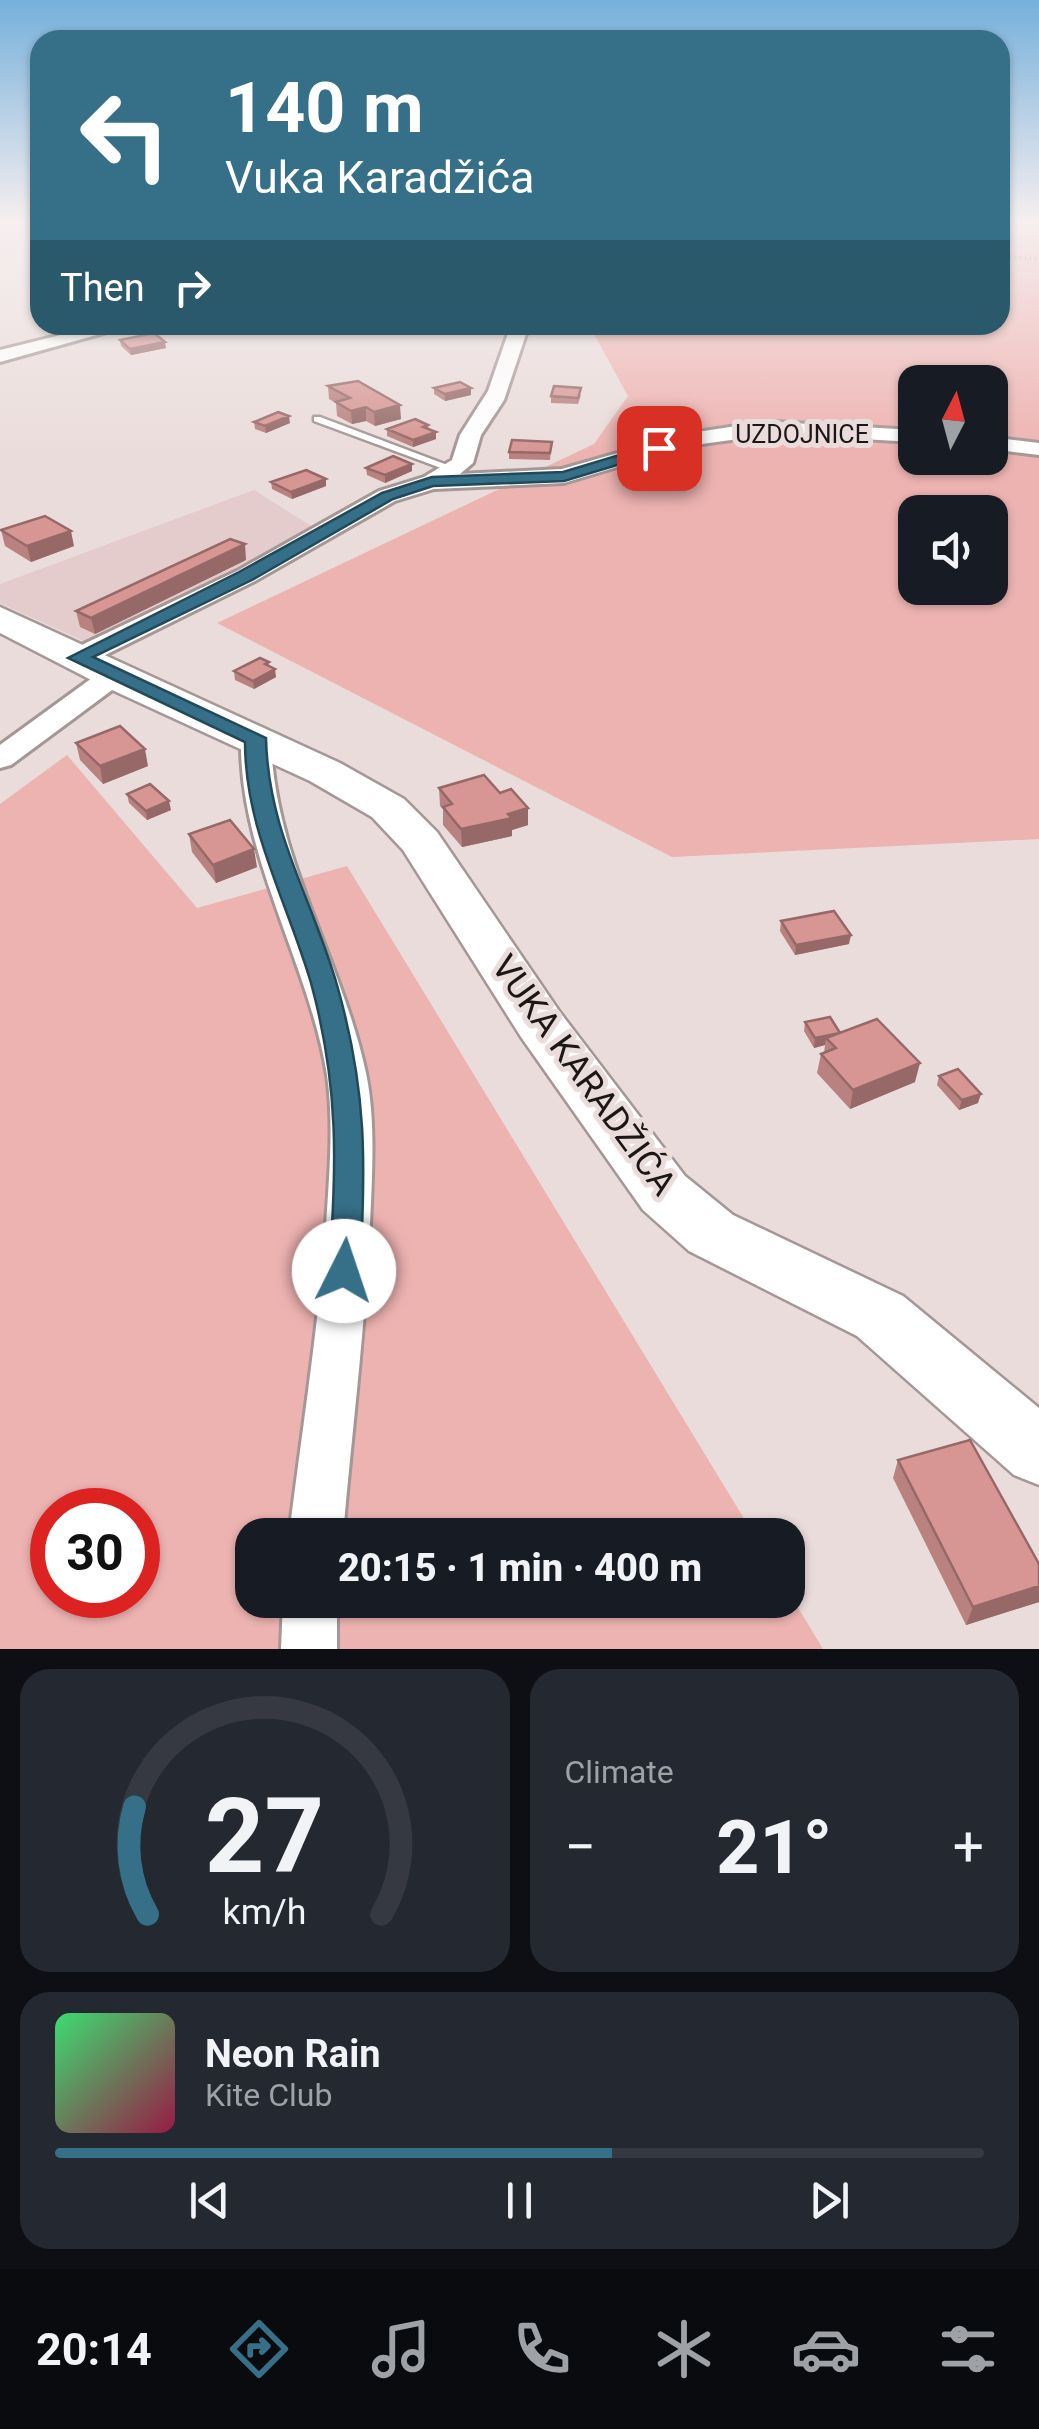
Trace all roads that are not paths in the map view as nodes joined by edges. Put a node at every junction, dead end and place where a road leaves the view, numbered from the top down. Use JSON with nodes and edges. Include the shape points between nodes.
{"nodes":[{"id":1,"x":84,"y":335,"type":"edge"},
{"id":2,"x":514,"y":335,"type":"edge"},
{"id":3,"x":0,"y":356,"type":"edge"},
{"id":4,"x":317,"y":419,"type":"dead end"},
{"id":5,"x":898,"y":435,"type":"edge"},
{"id":6,"x":1008,"y":445,"type":"edge"},
{"id":7,"x":1039,"y":449,"type":"edge"},
{"id":8,"x":442,"y":476,"type":"junction"},
{"id":9,"x":0,"y":618,"type":"edge"},
{"id":10,"x":78,"y":658,"type":"junction"},
{"id":11,"x":113,"y":676,"type":"junction"},
{"id":12,"x":256,"y":738,"type":"junction"},
{"id":13,"x":0,"y":759,"type":"edge"},
{"id":14,"x":1039,"y":1452,"type":"edge"},
{"id":15,"x":318,"y":1518,"type":"edge"},
{"id":16,"x":310,"y":1618,"type":"edge"},
{"id":17,"x":309,"y":1649,"type":"edge"}],
"edges":[{"from":1,"to":3,"type":"street"},
{"from":2,"to":8,"type":"street","via":[[495,399],[468,434],[462,463]]},
{"from":4,"to":8,"type":"lane"},
{"from":5,"to":8,"type":"street","name":"UZDOJNICE","via":[[759,430],[684,440],[564,476]]},
{"from":6,"to":7,"type":"street"},
{"from":8,"to":10,"type":"street","name":"UZDOJNICE","via":[[388,496],[246,576]]},
{"from":9,"to":10,"type":"street","name":"VUKA KARADŽIĆA"},
{"from":10,"to":11,"type":"street","name":"VUKA KARADŽIĆA"},
{"from":11,"to":12,"type":"street","name":"VUKA KARADŽIĆA"},
{"from":11,"to":13,"type":"street"},
{"from":12,"to":14,"type":"street","name":"VUKA KARADŽIĆA","via":[[388,808],[421,842],[540,1024],[664,1194],[711,1232],[880,1316]]},
{"from":12,"to":15,"type":"street","via":[[265,826],[317,963],[347,1077],[351,1172]]},
{"from":16,"to":17,"type":"street"}]}
